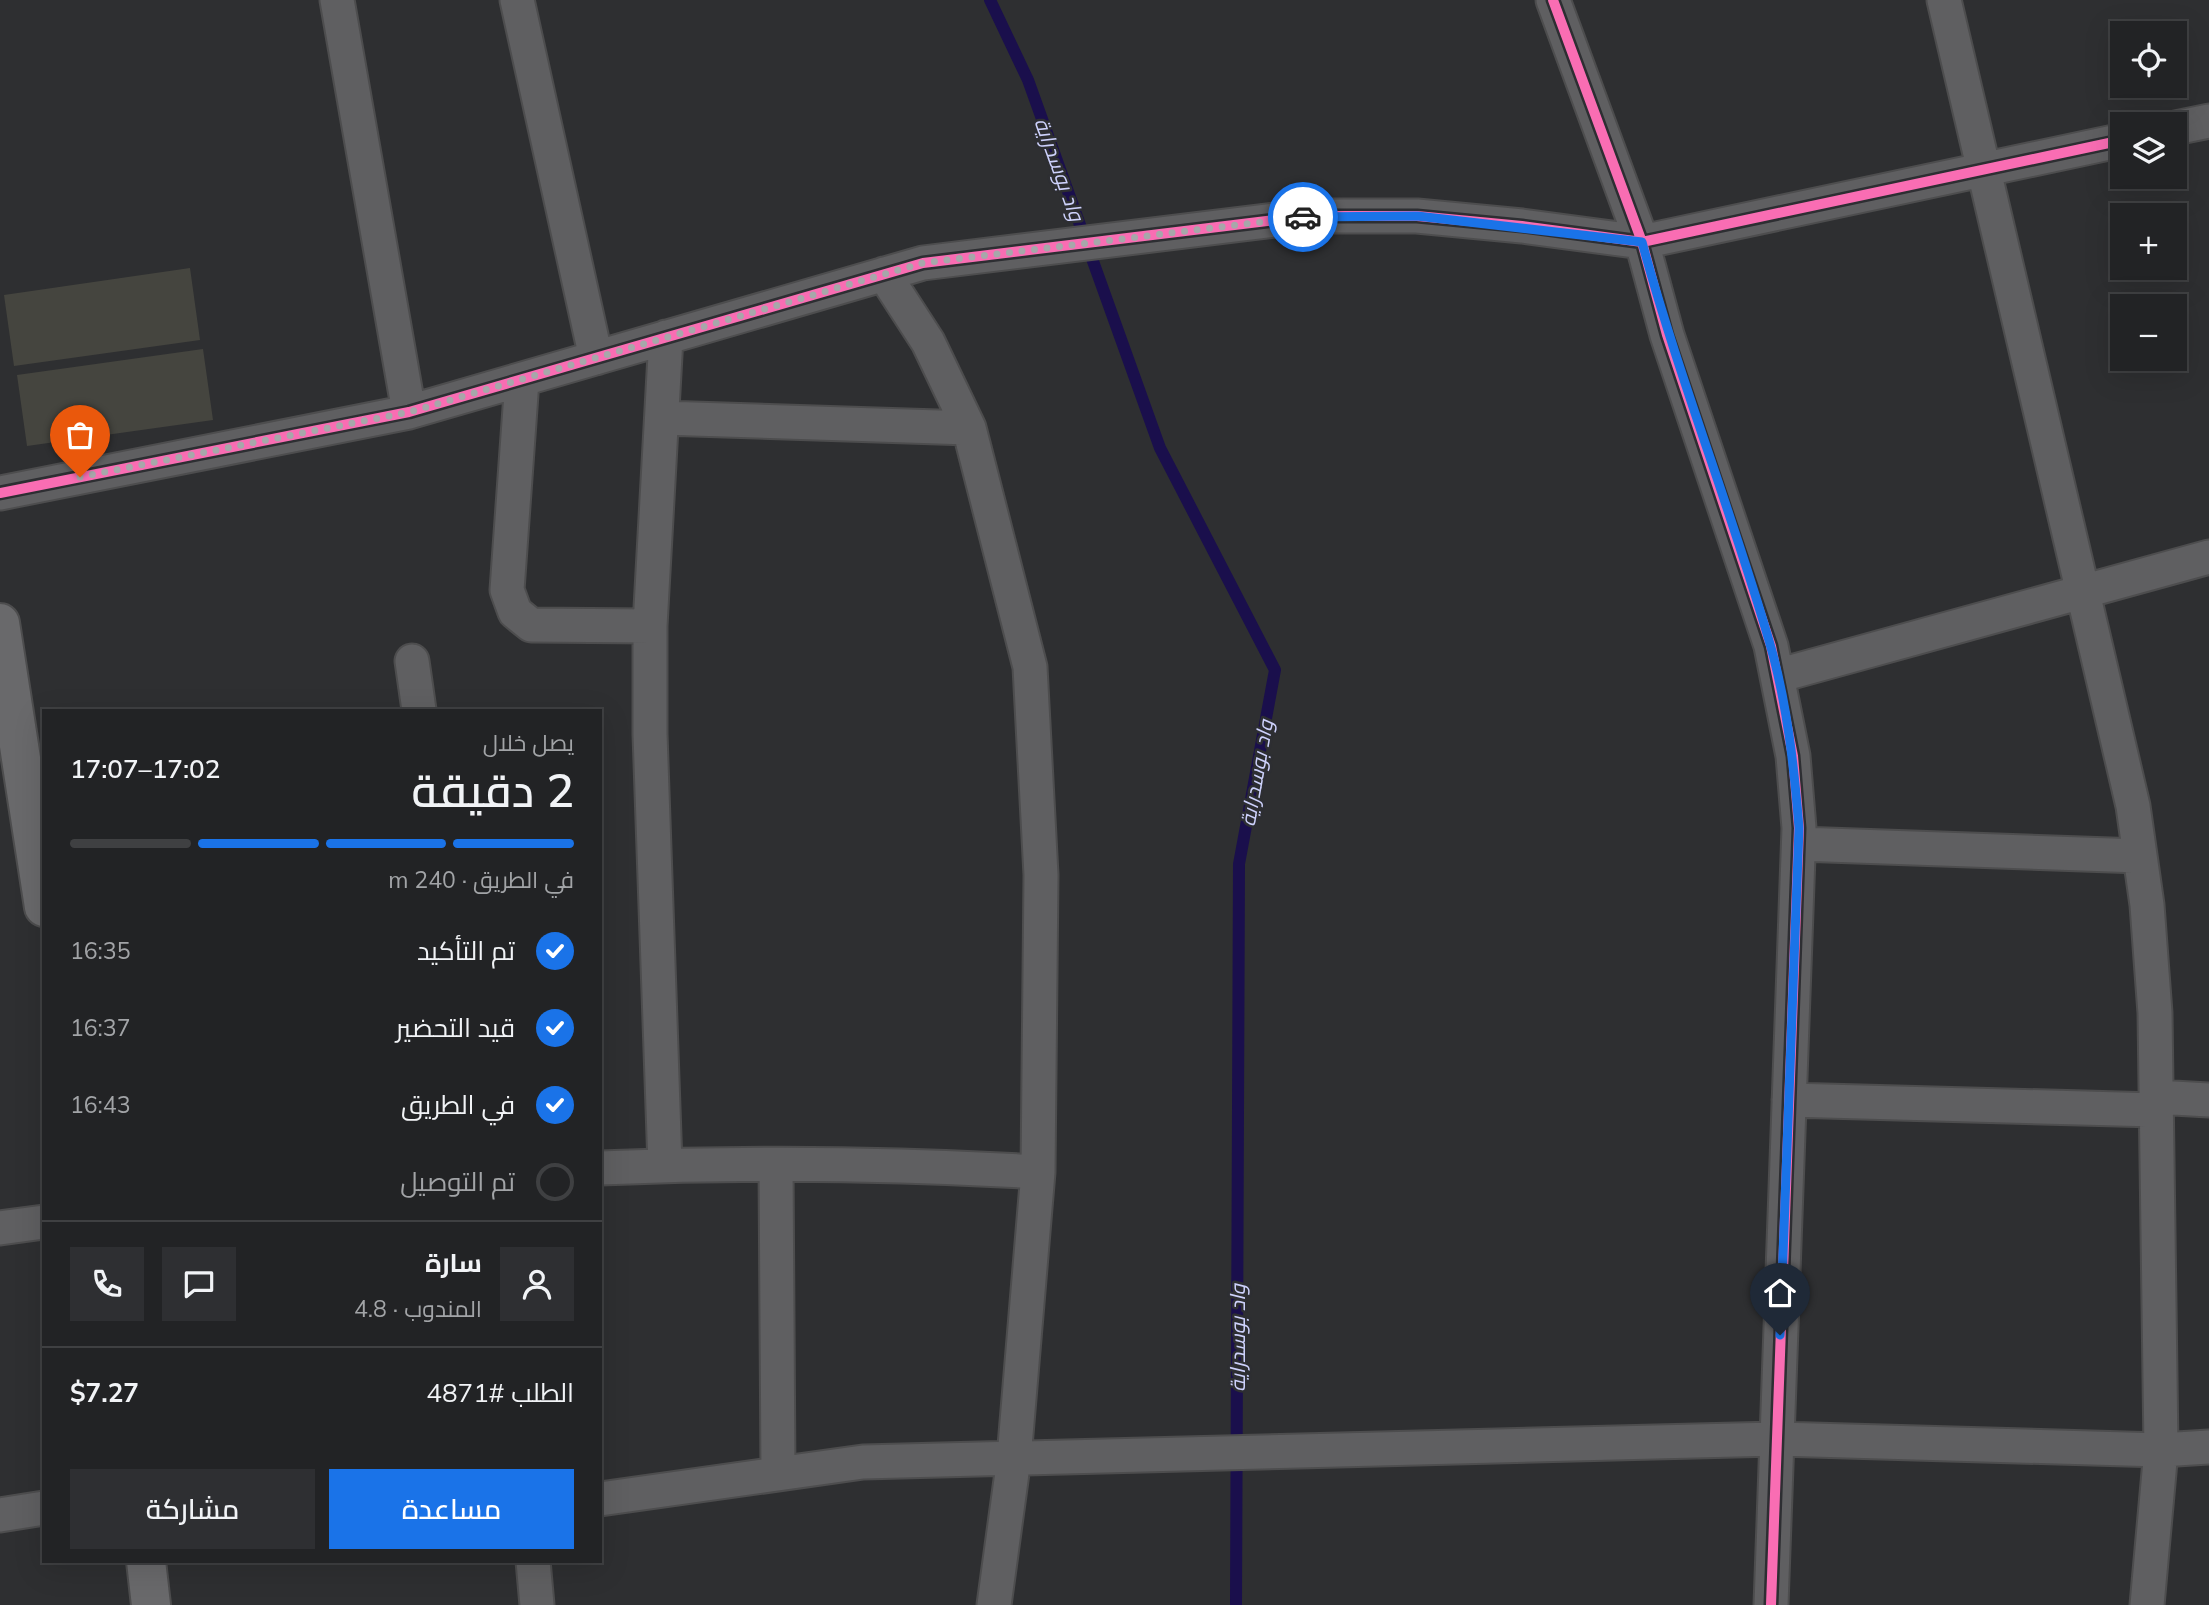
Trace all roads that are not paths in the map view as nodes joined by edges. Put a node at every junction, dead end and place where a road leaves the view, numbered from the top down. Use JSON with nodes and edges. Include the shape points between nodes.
{"nodes":[{"id":1,"x":337,"y":0,"type":"edge"},
{"id":2,"x":517,"y":0,"type":"edge"},
{"id":3,"x":1553,"y":0,"type":"edge"},
{"id":4,"x":1944,"y":0,"type":"edge"},
{"id":5,"x":2209,"y":121,"type":"edge"},
{"id":6,"x":2187,"y":126,"type":"edge"},
{"id":7,"x":2110,"y":143,"type":"edge"},
{"id":8,"x":1983,"y":170,"type":"junction"},
{"id":9,"x":1642,"y":242,"type":"junction"},
{"id":10,"x":884,"y":274,"type":"junction"},
{"id":11,"x":666,"y":338,"type":"junction"},
{"id":12,"x":596,"y":358,"type":"junction"},
{"id":13,"x":522,"y":380,"type":"junction"},
{"id":14,"x":409,"y":412,"type":"junction"},
{"id":15,"x":662,"y":418,"type":"junction"},
{"id":16,"x":969,"y":428,"type":"junction"},
{"id":17,"x":0,"y":493,"type":"edge"},
{"id":18,"x":2209,"y":556,"type":"edge"},
{"id":19,"x":2082,"y":592,"type":"junction"},
{"id":20,"x":0,"y":623,"type":"edge"},
{"id":21,"x":650,"y":626,"type":"junction"},
{"id":22,"x":412,"y":661,"type":"dead end"},
{"id":23,"x":4,"y":670,"type":"edge"},
{"id":24,"x":1777,"y":676,"type":"junction"},
{"id":25,"x":419,"y":709,"type":"edge"},
{"id":26,"x":1798,"y":844,"type":"junction"},
{"id":27,"x":2140,"y":856,"type":"junction"},
{"id":28,"x":42,"y":895,"type":"edge"},
{"id":29,"x":1789,"y":1100,"type":"junction"},
{"id":30,"x":2209,"y":1100,"type":"edge"},
{"id":31,"x":2156,"y":1104,"type":"junction"},
{"id":32,"x":665,"y":1165,"type":"junction"},
{"id":33,"x":776,"y":1165,"type":"junction"},
{"id":34,"x":602,"y":1168,"type":"edge"},
{"id":35,"x":1038,"y":1172,"type":"junction"},
{"id":36,"x":42,"y":1222,"type":"edge"},
{"id":37,"x":0,"y":1228,"type":"edge"},
{"id":38,"x":1776,"y":1439,"type":"junction"},
{"id":39,"x":2209,"y":1447,"type":"edge"},
{"id":40,"x":2161,"y":1450,"type":"junction"},
{"id":41,"x":1014,"y":1458,"type":"junction"},
{"id":42,"x":778,"y":1474,"type":"junction"},
{"id":43,"x":602,"y":1499,"type":"edge"},
{"id":44,"x":42,"y":1508,"type":"edge"},
{"id":45,"x":0,"y":1514,"type":"edge"},
{"id":46,"x":146,"y":1563,"type":"edge"},
{"id":47,"x":533,"y":1563,"type":"edge"},
{"id":48,"x":151,"y":1605,"type":"edge"},
{"id":49,"x":537,"y":1605,"type":"edge"},
{"id":50,"x":994,"y":1605,"type":"edge"},
{"id":51,"x":1771,"y":1605,"type":"edge"},
{"id":52,"x":2147,"y":1605,"type":"edge"}],
"edges":[{"from":1,"to":14,"type":"street"},
{"from":2,"to":12,"type":"street"},
{"from":3,"to":9,"type":"street"},
{"from":4,"to":8,"type":"street"},
{"from":5,"to":6,"type":"street"},
{"from":7,"to":8,"type":"street"},
{"from":8,"to":9,"type":"street"},
{"from":8,"to":19,"type":"street"},
{"from":9,"to":10,"type":"street","via":[[1417,216],[1308,216],[923,263]]},
{"from":9,"to":24,"type":"street","via":[[1667,335]]},
{"from":10,"to":11,"type":"street"},
{"from":10,"to":16,"type":"street","via":[[928,342]]},
{"from":11,"to":12,"type":"street"},
{"from":11,"to":15,"type":"street"},
{"from":12,"to":13,"type":"street"},
{"from":13,"to":14,"type":"street"},
{"from":13,"to":21,"type":"street","via":[[507,590],[515,612],[531,625]]},
{"from":14,"to":17,"type":"street"},
{"from":15,"to":16,"type":"street"},
{"from":15,"to":21,"type":"street"},
{"from":16,"to":35,"type":"street","via":[[1030,667],[1041,875]]},
{"from":18,"to":19,"type":"street"},
{"from":19,"to":24,"type":"street"},
{"from":19,"to":27,"type":"street","via":[[2133,806]]},
{"from":20,"to":23,"type":"main road"},
{"from":21,"to":32,"type":"street"},
{"from":22,"to":25,"type":"street"},
{"from":23,"to":28,"type":"main road"},
{"from":24,"to":26,"type":"street","via":[[1793,756]]},
{"from":26,"to":27,"type":"street"},
{"from":26,"to":29,"type":"street"},
{"from":27,"to":31,"type":"street","via":[[2154,999]]},
{"from":29,"to":31,"type":"street"},
{"from":29,"to":38,"type":"street"},
{"from":30,"to":31,"type":"street"},
{"from":31,"to":40,"type":"street"},
{"from":32,"to":33,"type":"street"},
{"from":32,"to":34,"type":"street"},
{"from":33,"to":35,"type":"street","via":[[927,1165]]},
{"from":33,"to":42,"type":"street"},
{"from":35,"to":41,"type":"street"},
{"from":36,"to":37,"type":"street"},
{"from":38,"to":40,"type":"street"},
{"from":38,"to":41,"type":"street"},
{"from":38,"to":51,"type":"street"},
{"from":39,"to":40,"type":"street"},
{"from":40,"to":52,"type":"street"},
{"from":41,"to":42,"type":"street","via":[[863,1462]]},
{"from":41,"to":50,"type":"street"},
{"from":42,"to":43,"type":"street"},
{"from":44,"to":45,"type":"street"},
{"from":46,"to":48,"type":"main road"},
{"from":47,"to":49,"type":"street"}]}
